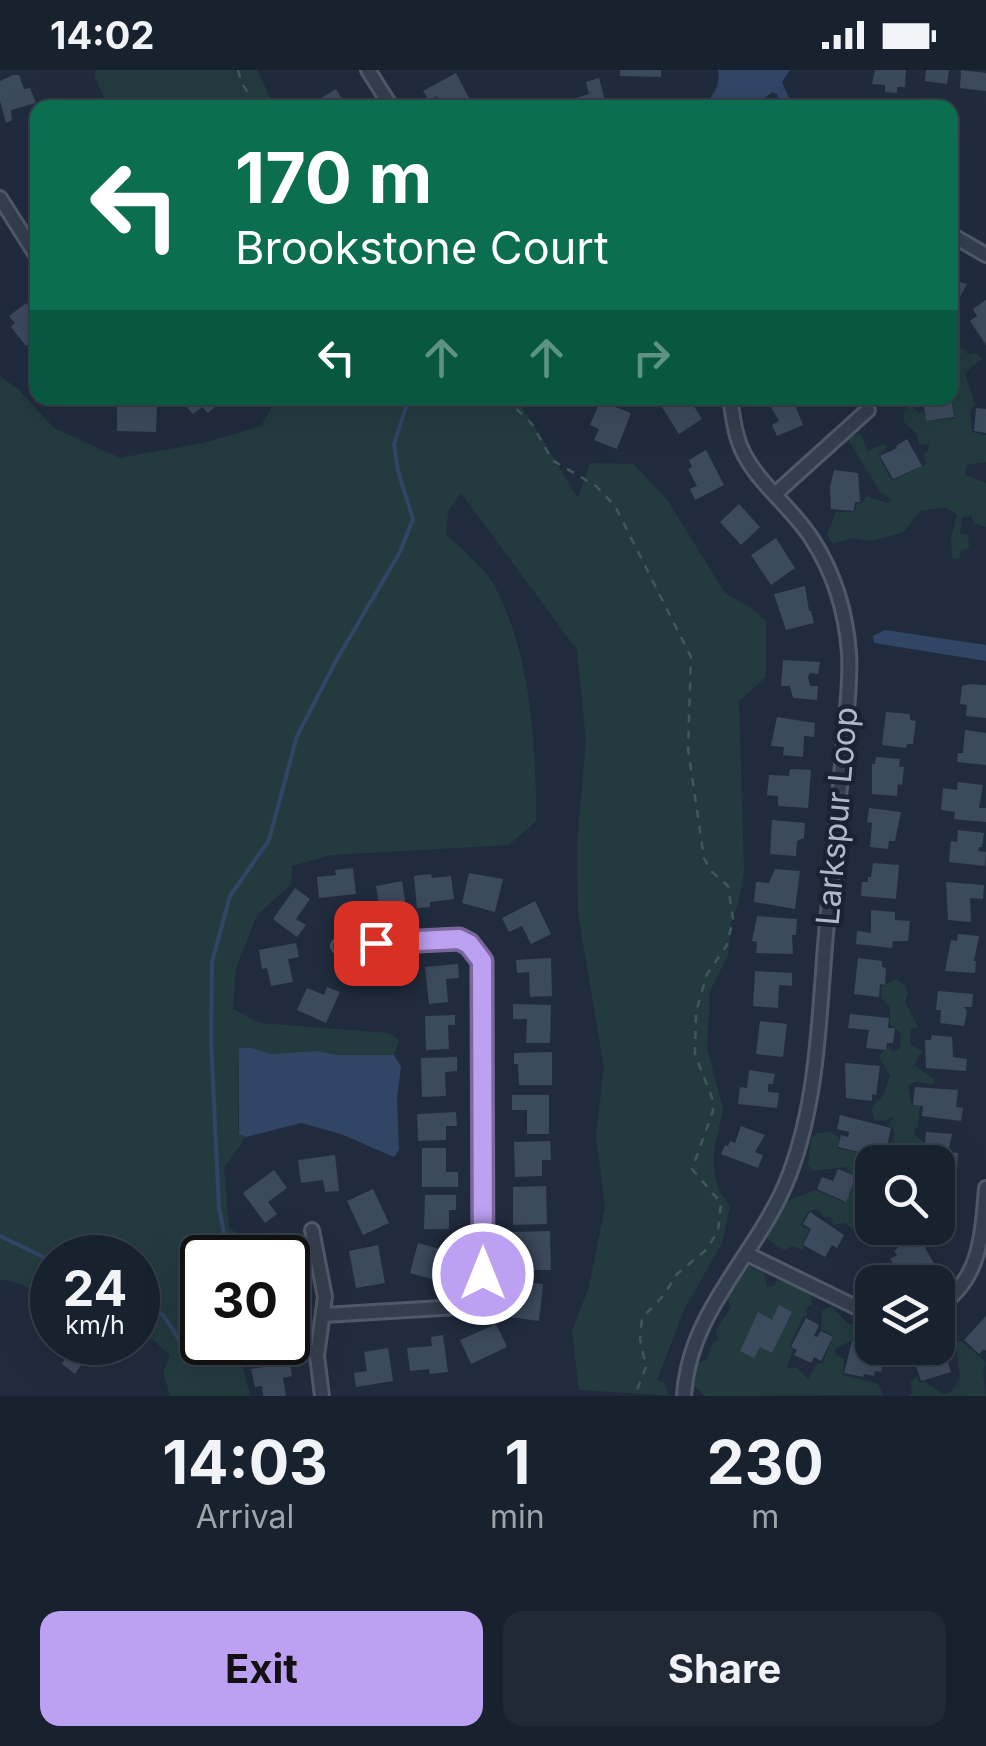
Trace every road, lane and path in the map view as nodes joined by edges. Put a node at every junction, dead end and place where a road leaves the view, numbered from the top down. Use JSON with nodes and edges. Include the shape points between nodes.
{"nodes":[{"id":1,"x":238,"y":70,"type":"edge"},
{"id":2,"x":368,"y":70,"type":"edge"},
{"id":3,"x":253,"y":100,"type":"edge"},
{"id":4,"x":387,"y":100,"type":"edge"},
{"id":5,"x":0,"y":198,"type":"edge"},
{"id":6,"x":958,"y":239,"type":"edge"},
{"id":7,"x":30,"y":245,"type":"edge"},
{"id":8,"x":986,"y":255,"type":"edge"},
{"id":9,"x":512,"y":405,"type":"edge"},
{"id":10,"x":731,"y":405,"type":"edge"},
{"id":11,"x":868,"y":410,"type":"dead end"},
{"id":12,"x":775,"y":494,"type":"junction"},
{"id":13,"x":340,"y":946,"type":"dead end"},
{"id":14,"x":986,"y":1188,"type":"edge"},
{"id":15,"x":312,"y":1230,"type":"dead end"},
{"id":16,"x":747,"y":1254,"type":"junction"},
{"id":17,"x":955,"y":1293,"type":"edge"},
{"id":18,"x":855,"y":1307,"type":"edge"},
{"id":19,"x":324,"y":1315,"type":"junction"},
{"id":20,"x":635,"y":1394,"type":"edge"},
{"id":21,"x":322,"y":1396,"type":"edge"},
{"id":22,"x":684,"y":1396,"type":"edge"}],
"edges":[{"from":1,"to":3,"type":"path"},
{"from":2,"to":4,"type":"street"},
{"from":5,"to":7,"type":"street"},
{"from":6,"to":8,"type":"street"},
{"from":9,"to":20,"type":"path","via":[[552,460],[615,506],[692,657],[688,749],[704,858],[732,899],[730,936],[700,994],[694,1037],[713,1111],[692,1168],[718,1198],[722,1218],[706,1250],[642,1318],[646,1367]]},
{"from":10,"to":12,"type":"street","name":"Larkspur Loop","via":[[744,455]]},
{"from":11,"to":12,"type":"street"},
{"from":12,"to":16,"type":"street","name":"Larkspur Loop","via":[[810,536],[834,582],[850,679],[808,1101],[791,1170]]},
{"from":13,"to":19,"type":"street","via":[[448,937],[469,944],[482,961],[483,1274],[476,1295],[458,1307]]},
{"from":14,"to":17,"type":"street","via":[[981,1244]]},
{"from":15,"to":19,"type":"street"},
{"from":16,"to":18,"type":"street"},
{"from":16,"to":22,"type":"street","name":"Larkspur Loop","via":[[697,1335]]},
{"from":19,"to":21,"type":"street","via":[[317,1356]]}]}
